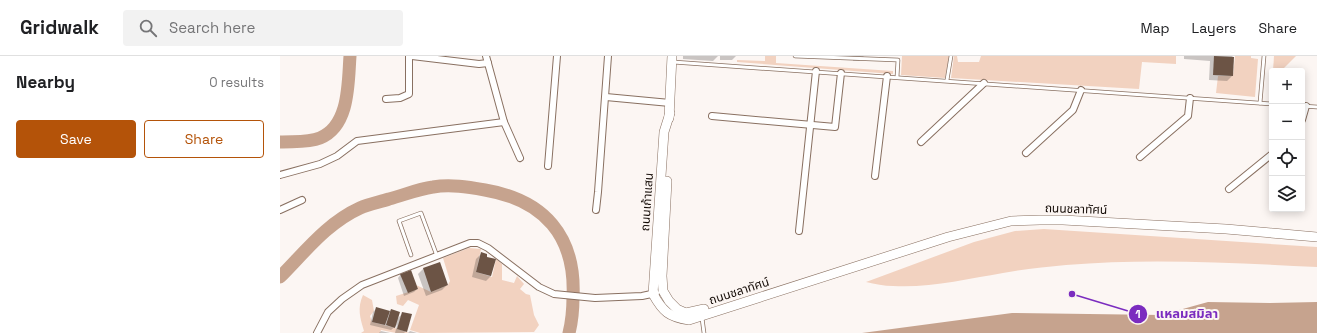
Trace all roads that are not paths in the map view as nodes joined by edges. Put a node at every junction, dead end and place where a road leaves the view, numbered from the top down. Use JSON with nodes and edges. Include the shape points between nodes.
{"nodes":[{"id":1,"x":409,"y":56,"type":"edge"},
{"id":2,"x":412,"y":56,"type":"edge"},
{"id":3,"x":557,"y":56,"type":"edge"},
{"id":4,"x":608,"y":56,"type":"edge"},
{"id":5,"x":795,"y":56,"type":"edge"},
{"id":6,"x":951,"y":56,"type":"edge"},
{"id":7,"x":1264,"y":56,"type":"edge"},
{"id":8,"x":839,"y":57,"type":"edge"},
{"id":9,"x":487,"y":59,"type":"edge"},
{"id":10,"x":671,"y":59,"type":"edge"},
{"id":11,"x":816,"y":71,"type":"junction"},
{"id":12,"x":841,"y":73,"type":"junction"},
{"id":13,"x":887,"y":76,"type":"junction"},
{"id":14,"x":897,"y":77,"type":"junction"},
{"id":15,"x":947,"y":80,"type":"junction"},
{"id":16,"x":984,"y":83,"type":"junction"},
{"id":17,"x":1081,"y":90,"type":"junction"},
{"id":18,"x":606,"y":96,"type":"junction"},
{"id":19,"x":1190,"y":98,"type":"junction"},
{"id":20,"x":386,"y":99,"type":"dead end"},
{"id":21,"x":670,"y":103,"type":"junction"},
{"id":22,"x":1260,"y":103,"type":"junction"},
{"id":23,"x":1269,"y":104,"type":"edge"},
{"id":24,"x":1305,"y":106,"type":"edge"},
{"id":25,"x":1317,"y":107,"type":"edge"},
{"id":26,"x":670,"y":113,"type":"junction"},
{"id":27,"x":712,"y":116,"type":"dead end"},
{"id":28,"x":504,"y":122,"type":"junction"},
{"id":29,"x":809,"y":125,"type":"junction"},
{"id":30,"x":921,"y":142,"type":"dead end"},
{"id":31,"x":1026,"y":153,"type":"dead end"},
{"id":32,"x":1269,"y":156,"type":"edge"},
{"id":33,"x":1140,"y":157,"type":"dead end"},
{"id":34,"x":520,"y":158,"type":"dead end"},
{"id":35,"x":548,"y":166,"type":"dead end"},
{"id":36,"x":280,"y":175,"type":"edge"},
{"id":37,"x":875,"y":176,"type":"dead end"},
{"id":38,"x":1229,"y":189,"type":"dead end"},
{"id":39,"x":302,"y":200,"type":"dead end"},
{"id":40,"x":280,"y":210,"type":"edge"},
{"id":41,"x":596,"y":210,"type":"dead end"},
{"id":42,"x":799,"y":231,"type":"dead end"},
{"id":43,"x":1317,"y":236,"type":"edge"},
{"id":44,"x":412,"y":254,"type":"dead end"},
{"id":45,"x":437,"y":256,"type":"junction"},
{"id":46,"x":840,"y":271,"type":"junction"},
{"id":47,"x":663,"y":291,"type":"junction"},
{"id":48,"x":654,"y":294,"type":"junction"},
{"id":49,"x":702,"y":316,"type":"junction"},
{"id":50,"x":317,"y":333,"type":"edge"},
{"id":51,"x":704,"y":333,"type":"edge"}],
"edges":[{"from":1,"to":20,"type":"street","via":[[409,94]]},
{"from":2,"to":9,"type":"street","via":[[479,64]]},
{"from":3,"to":35,"type":"street"},
{"from":4,"to":18,"type":"street"},
{"from":5,"to":8,"type":"lane"},
{"from":6,"to":15,"type":"lane"},
{"from":7,"to":22,"type":"lane"},
{"from":8,"to":14,"type":"lane","via":[[898,60]]},
{"from":9,"to":28,"type":"street"},
{"from":10,"to":11,"type":"lane"},
{"from":10,"to":21,"type":"main road","name":"ถนนเก้าแสน"},
{"from":11,"to":12,"type":"lane"},
{"from":11,"to":29,"type":"street"},
{"from":12,"to":13,"type":"lane"},
{"from":12,"to":29,"type":"street","via":[[835,127]]},
{"from":13,"to":14,"type":"lane"},
{"from":13,"to":37,"type":"street"},
{"from":14,"to":15,"type":"lane"},
{"from":15,"to":16,"type":"lane"},
{"from":16,"to":17,"type":"lane"},
{"from":16,"to":30,"type":"street"},
{"from":17,"to":19,"type":"lane"},
{"from":17,"to":31,"type":"street","via":[[1073,110]]},
{"from":18,"to":21,"type":"street"},
{"from":18,"to":41,"type":"street"},
{"from":19,"to":22,"type":"lane"},
{"from":19,"to":33,"type":"street","via":[[1188,116]]},
{"from":21,"to":26,"type":"main road","name":"ถนนเก้าแสน"},
{"from":22,"to":23,"type":"lane"},
{"from":24,"to":25,"type":"lane"},
{"from":26,"to":47,"type":"main road","name":"ถนนเก้าแสน"},
{"from":26,"to":48,"type":"main road","name":"ถนนเก้าแสน","via":[[664,132]]},
{"from":27,"to":29,"type":"street"},
{"from":28,"to":34,"type":"street"},
{"from":28,"to":36,"type":"street","via":[[357,142],[320,164]]},
{"from":29,"to":42,"type":"street"},
{"from":32,"to":38,"type":"street"},
{"from":39,"to":40,"type":"street"},
{"from":43,"to":46,"type":"main road","name":"ถนนชลาทัศน์","via":[[1063,220],[1011,221],[948,237]]},
{"from":44,"to":45,"type":"lane","via":[[399,221],[421,213]]},
{"from":45,"to":48,"type":"street","via":[[470,243],[478,243],[539,287],[554,294],[595,298]]},
{"from":45,"to":50,"type":"street","via":[[362,285],[328,312]]},
{"from":46,"to":47,"type":"main road","name":"ถนนชลาทัศน์","via":[[696,312],[686,313],[677,309]]},
{"from":46,"to":49,"type":"main road","name":"ถนนชลาทัศน์"},
{"from":47,"to":48,"type":"street"},
{"from":48,"to":49,"type":"main road","name":"ถนนชลาทัศน์","via":[[664,311],[675,318],[688,320]]},
{"from":49,"to":51,"type":"lane"}]}
